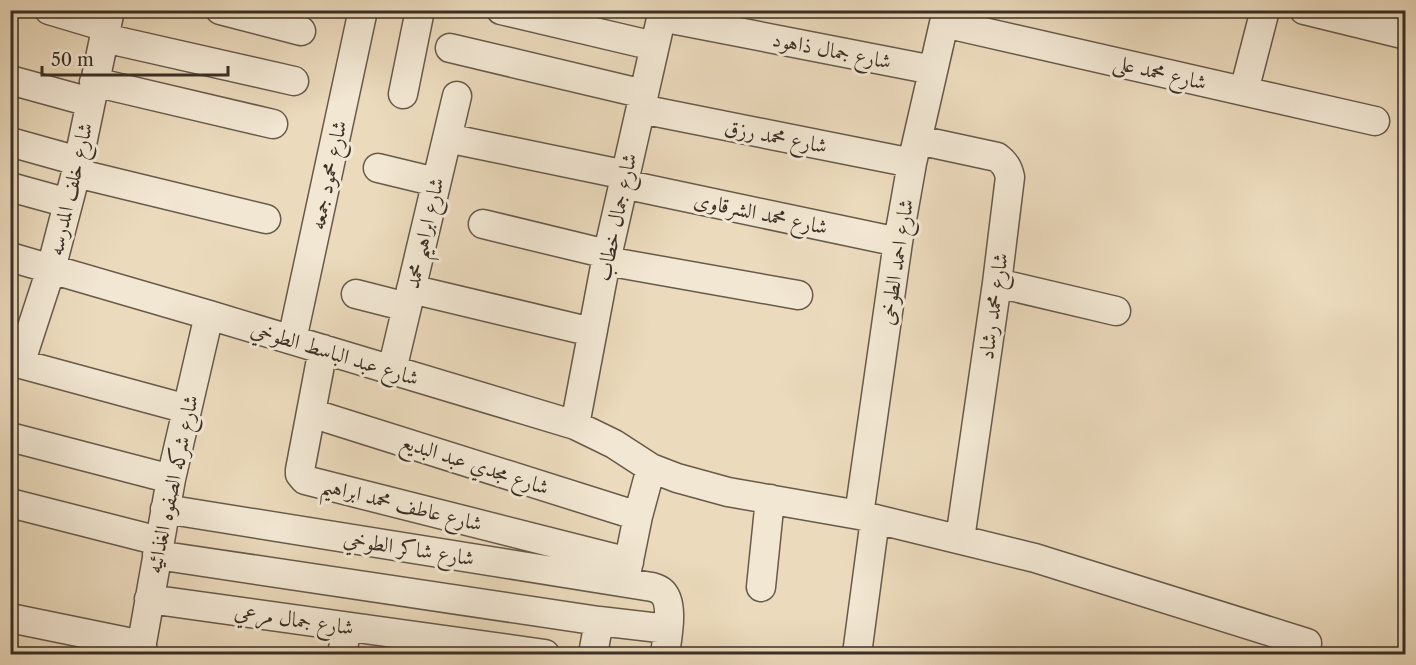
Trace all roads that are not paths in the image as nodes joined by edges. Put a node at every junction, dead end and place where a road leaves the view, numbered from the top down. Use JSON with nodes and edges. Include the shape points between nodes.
{"nodes":[{"id":1,"x":49,"y":10,"type":"edge"},
{"id":2,"x":220,"y":10,"type":"edge"},
{"id":3,"x":363,"y":10,"type":"edge"},
{"id":4,"x":420,"y":10,"type":"edge"},
{"id":5,"x":501,"y":10,"type":"edge"},
{"id":6,"x":1265,"y":10,"type":"edge"},
{"id":7,"x":1304,"y":10,"type":"edge"},
{"id":8,"x":662,"y":14,"type":"edge"},
{"id":9,"x":945,"y":17,"type":"edge"},
{"id":10,"x":106,"y":25,"type":"edge"},
{"id":11,"x":301,"y":31,"type":"dead end"},
{"id":12,"x":1406,"y":35,"type":"edge"},
{"id":13,"x":654,"y":46,"type":"junction"},
{"id":14,"x":450,"y":48,"type":"dead end"},
{"id":15,"x":933,"y":70,"type":"junction"},
{"id":16,"x":10,"y":80,"type":"edge"},
{"id":17,"x":294,"y":81,"type":"dead end"},
{"id":18,"x":1244,"y":91,"type":"junction"},
{"id":19,"x":92,"y":92,"type":"junction"},
{"id":20,"x":403,"y":94,"type":"dead end"},
{"id":21,"x":457,"y":96,"type":"dead end"},
{"id":22,"x":642,"y":101,"type":"junction"},
{"id":23,"x":1376,"y":121,"type":"dead end"},
{"id":24,"x":273,"y":124,"type":"dead end"},
{"id":25,"x":447,"y":138,"type":"junction"},
{"id":26,"x":10,"y":142,"type":"edge"},
{"id":27,"x":915,"y":152,"type":"junction"},
{"id":28,"x":77,"y":167,"type":"junction"},
{"id":29,"x":378,"y":168,"type":"dead end"},
{"id":30,"x":624,"y":180,"type":"junction"},
{"id":31,"x":436,"y":182,"type":"junction"},
{"id":32,"x":10,"y":187,"type":"edge"},
{"id":33,"x":68,"y":202,"type":"junction"},
{"id":34,"x":266,"y":219,"type":"dead end"},
{"id":35,"x":483,"y":224,"type":"dead end"},
{"id":36,"x":898,"y":242,"type":"junction"},
{"id":37,"x":10,"y":257,"type":"edge"},
{"id":38,"x":606,"y":258,"type":"junction"},
{"id":39,"x":51,"y":269,"type":"junction"},
{"id":40,"x":997,"y":283,"type":"junction"},
{"id":41,"x":356,"y":294,"type":"dead end"},
{"id":42,"x":798,"y":295,"type":"dead end"},
{"id":43,"x":409,"y":298,"type":"junction"},
{"id":44,"x":1116,"y":311,"type":"dead end"},
{"id":45,"x":210,"y":315,"type":"junction"},
{"id":46,"x":592,"y":333,"type":"junction"},
{"id":47,"x":292,"y":340,"type":"junction"},
{"id":48,"x":323,"y":349,"type":"junction"},
{"id":49,"x":15,"y":362,"type":"edge"},
{"id":50,"x":392,"y":370,"type":"junction"},
{"id":51,"x":187,"y":409,"type":"junction"},
{"id":52,"x":311,"y":413,"type":"junction"},
{"id":53,"x":575,"y":425,"type":"junction"},
{"id":54,"x":10,"y":438,"type":"edge"},
{"id":55,"x":651,"y":468,"type":"junction"},
{"id":56,"x":171,"y":479,"type":"junction"},
{"id":57,"x":770,"y":499,"type":"junction"},
{"id":58,"x":10,"y":503,"type":"edge"},
{"id":59,"x":165,"y":509,"type":"junction"},
{"id":60,"x":638,"y":516,"type":"junction"},
{"id":61,"x":867,"y":517,"type":"junction"},
{"id":62,"x":960,"y":539,"type":"junction"},
{"id":63,"x":158,"y":548,"type":"junction"},
{"id":64,"x":627,"y":572,"type":"junction"},
{"id":65,"x":760,"y":587,"type":"dead end"},
{"id":66,"x":150,"y":599,"type":"junction"},
{"id":67,"x":10,"y":618,"type":"edge"},
{"id":68,"x":599,"y":621,"type":"junction"},
{"id":69,"x":347,"y":627,"type":"junction"},
{"id":70,"x":666,"y":642,"type":"edge"},
{"id":71,"x":1306,"y":643,"type":"dead end"},
{"id":72,"x":94,"y":645,"type":"edge"},
{"id":73,"x":141,"y":650,"type":"edge"},
{"id":74,"x":342,"y":654,"type":"edge"},
{"id":75,"x":545,"y":654,"type":"edge"},
{"id":76,"x":593,"y":654,"type":"edge"},
{"id":77,"x":857,"y":654,"type":"edge"}],
"edges":[{"from":1,"to":10,"type":"street"},
{"from":2,"to":11,"type":"street"},
{"from":3,"to":47,"type":"street","name":"شارع محمود جمعه"},
{"from":4,"to":20,"type":"street"},
{"from":5,"to":13,"type":"street"},
{"from":6,"to":18,"type":"street"},
{"from":7,"to":12,"type":"street"},
{"from":8,"to":13,"type":"street","name":"شارع جمال خطاب"},
{"from":8,"to":15,"type":"street","name":"شارع جمال ذاهود"},
{"from":9,"to":15,"type":"street","name":"شارع احمد الطوخى"},
{"from":9,"to":18,"type":"street","name":"شارع محمد على"},
{"from":10,"to":17,"type":"street"},
{"from":10,"to":19,"type":"street","name":"شارع خلف المدرسه"},
{"from":13,"to":22,"type":"street","name":"شارع جمال خطاب"},
{"from":14,"to":22,"type":"street","name":"شارع محمد رزق"},
{"from":15,"to":27,"type":"street","name":"شارع احمد الطوخى"},
{"from":16,"to":19,"type":"street"},
{"from":18,"to":23,"type":"street","name":"شارع محمد على"},
{"from":19,"to":24,"type":"street"},
{"from":19,"to":28,"type":"street","name":"شارع خلف المدرسه"},
{"from":21,"to":25,"type":"street","name":"شارع ابراهيم محمد"},
{"from":22,"to":27,"type":"street","name":"شارع محمد رزق"},
{"from":22,"to":30,"type":"street","name":"شارع جمال خطاب"},
{"from":25,"to":30,"type":"street","name":"شارع محمد الشرقاوى"},
{"from":25,"to":31,"type":"street","name":"شارع ابراهيم محمد"},
{"from":26,"to":28,"type":"street"},
{"from":27,"to":36,"type":"street","name":"شارع احمد الطوخى"},
{"from":27,"to":40,"type":"street","name":"شارع محمد رشاد","via":[[997,157],[1008,168]]},
{"from":28,"to":33,"type":"street","name":"شارع خلف المدرسه"},
{"from":28,"to":34,"type":"street"},
{"from":29,"to":31,"type":"street"},
{"from":30,"to":36,"type":"street","name":"شارع محمد الشرقاوى"},
{"from":30,"to":38,"type":"street","name":"شارع جمال خطاب"},
{"from":31,"to":43,"type":"street","name":"شارع ابراهيم محمد"},
{"from":32,"to":33,"type":"street"},
{"from":33,"to":39,"type":"street","name":"شارع خلف المدرسه"},
{"from":35,"to":38,"type":"street"},
{"from":36,"to":61,"type":"street","name":"شارع احمد الطوخى"},
{"from":37,"to":39,"type":"street","name":"شارع عبد الباسط الطوخي"},
{"from":38,"to":42,"type":"street"},
{"from":38,"to":46,"type":"street","name":"شارع جمال خطاب"},
{"from":39,"to":45,"type":"street","name":"شارع عبد الباسط الطوخي"},
{"from":39,"to":49,"type":"street","name":"شارع خلف المدرسه"},
{"from":40,"to":44,"type":"street"},
{"from":40,"to":62,"type":"street","name":"شارع محمد رشاد"},
{"from":41,"to":43,"type":"street"},
{"from":43,"to":46,"type":"street"},
{"from":43,"to":50,"type":"street","name":"شارع ابراهيم محمد"},
{"from":45,"to":47,"type":"street","name":"شارع عبد الباسط الطوخي"},
{"from":45,"to":51,"type":"street","name":"شارع شركه الصفوه الغذائيه"},
{"from":46,"to":53,"type":"street","name":"شارع جمال خطاب"},
{"from":47,"to":48,"type":"street","name":"شارع عبد الباسط الطوخي"},
{"from":48,"to":50,"type":"street","name":"شارع عبد الباسط الطوخي"},
{"from":48,"to":52,"type":"street","name":"شارع عاطف محمد ابراهيم"},
{"from":49,"to":51,"type":"street"},
{"from":50,"to":53,"type":"street","name":"شارع عبد الباسط الطوخي"},
{"from":51,"to":56,"type":"street","name":"شارع شركه الصفوه الغذائيه"},
{"from":52,"to":60,"type":"street","name":"شارع مجدي عبد البديع"},
{"from":52,"to":64,"type":"street","name":"شارع عاطف محمد ابراهيم","via":[[300,470],[305,480]]},
{"from":53,"to":55,"type":"street","name":"شارع عبد الباسط الطوخي"},
{"from":54,"to":56,"type":"street"},
{"from":55,"to":57,"type":"street","name":"شارع عبد الباسط الطوخي","via":[[700,485]]},
{"from":55,"to":60,"type":"street"},
{"from":56,"to":59,"type":"street","name":"شارع شركه الصفوه الغذائيه"},
{"from":57,"to":61,"type":"street","name":"شارع عبد الباسط الطوخي"},
{"from":57,"to":65,"type":"street"},
{"from":58,"to":63,"type":"street"},
{"from":59,"to":63,"type":"street","name":"شارع شركه الصفوه الغذائيه"},
{"from":59,"to":64,"type":"street","name":"شارع شاكر الطوخي"},
{"from":60,"to":64,"type":"street"},
{"from":61,"to":62,"type":"street","name":"شارع عبد الباسط الطوخي"},
{"from":61,"to":77,"type":"street","name":"شارع احمد الطوخى"},
{"from":62,"to":71,"type":"street","name":"شارع عبد الباسط الطوخي","via":[[1035,558]]},
{"from":63,"to":66,"type":"street","name":"شارع شركه الصفوه الغذائيه"},
{"from":63,"to":68,"type":"street"},
{"from":64,"to":70,"type":"street","name":"شارع شاكر الطوخي","via":[[662,592],[668,601]]},
{"from":66,"to":69,"type":"street","name":"شارع جمال مرعي"},
{"from":66,"to":73,"type":"street","name":"شارع شركه الصفوه الغذائيه"},
{"from":67,"to":72,"type":"street"},
{"from":68,"to":70,"type":"street"},
{"from":68,"to":76,"type":"street"},
{"from":69,"to":74,"type":"street"},
{"from":69,"to":75,"type":"street","name":"شارع جمال مرعي"},
{"from":72,"to":73,"type":"street"}]}
